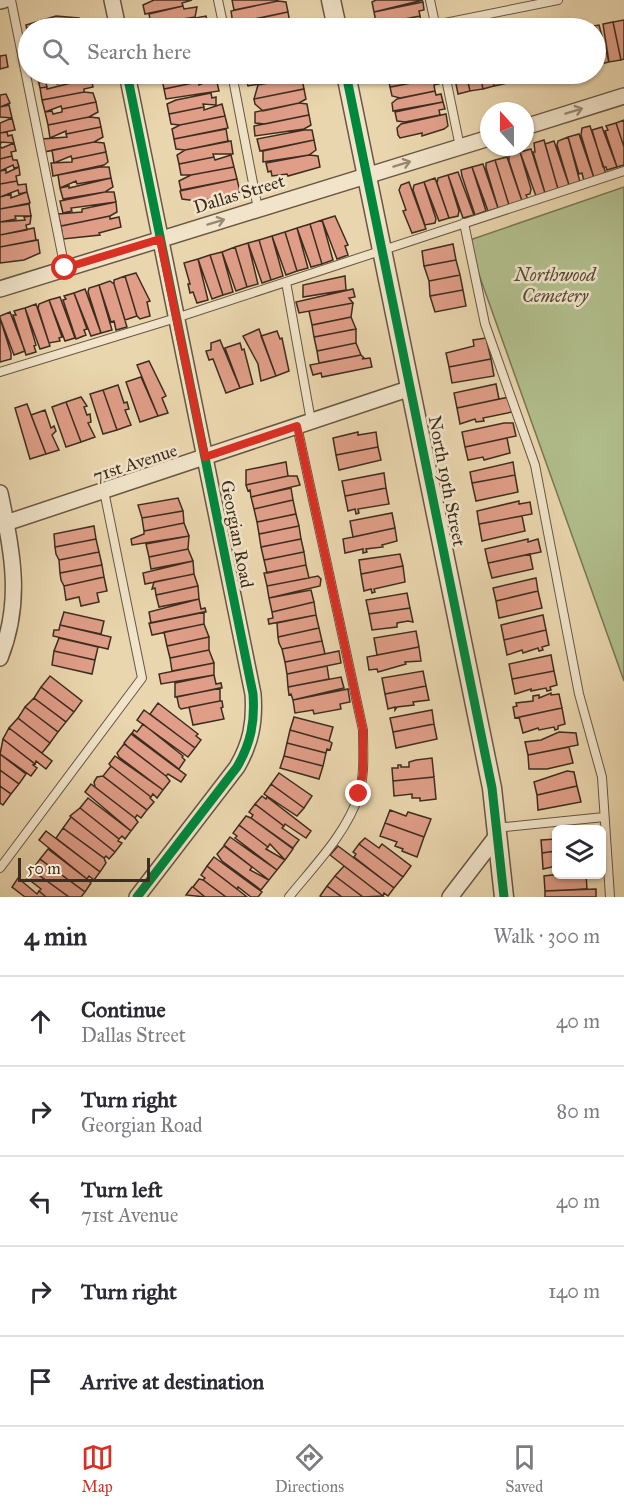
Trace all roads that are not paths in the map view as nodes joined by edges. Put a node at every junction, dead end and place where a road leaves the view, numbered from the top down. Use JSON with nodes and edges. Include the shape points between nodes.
{"nodes":[{"id":1,"x":4,"y":0,"type":"edge"},
{"id":2,"x":11,"y":0,"type":"edge"},
{"id":3,"x":112,"y":0,"type":"edge"},
{"id":4,"x":218,"y":0,"type":"edge"},
{"id":5,"x":331,"y":0,"type":"edge"},
{"id":6,"x":430,"y":0,"type":"edge"},
{"id":7,"x":558,"y":0,"type":"edge"},
{"id":8,"x":0,"y":1,"type":"edge"},
{"id":9,"x":116,"y":18,"type":"edge"},
{"id":10,"x":222,"y":18,"type":"edge"},
{"id":11,"x":335,"y":18,"type":"edge"},
{"id":12,"x":434,"y":18,"type":"edge"},
{"id":13,"x":477,"y":18,"type":"edge"},
{"id":14,"x":18,"y":35,"type":"edge"},
{"id":15,"x":28,"y":84,"type":"edge"},
{"id":16,"x":129,"y":84,"type":"edge"},
{"id":17,"x":234,"y":84,"type":"edge"},
{"id":18,"x":348,"y":84,"type":"edge"},
{"id":19,"x":447,"y":84,"type":"edge"},
{"id":20,"x":624,"y":96,"type":"edge"},
{"id":21,"x":534,"y":124,"type":"edge"},
{"id":22,"x":480,"y":141,"type":"edge"},
{"id":23,"x":460,"y":147,"type":"junction"},
{"id":24,"x":624,"y":171,"type":"edge"},
{"id":25,"x":367,"y":175,"type":"junction"},
{"id":26,"x":258,"y":209,"type":"junction"},
{"id":27,"x":464,"y":223,"type":"junction"},
{"id":28,"x":160,"y":239,"type":"junction"},
{"id":29,"x":383,"y":250,"type":"junction"},
{"id":30,"x":65,"y":268,"type":"junction"},
{"id":31,"x":286,"y":282,"type":"junction"},
{"id":32,"x":0,"y":289,"type":"edge"},
{"id":33,"x":176,"y":318,"type":"junction"},
{"id":34,"x":0,"y":372,"type":"edge"},
{"id":35,"x":411,"y":388,"type":"junction"},
{"id":36,"x":304,"y":424,"type":"junction"},
{"id":37,"x":205,"y":457,"type":"junction"},
{"id":38,"x":104,"y":490,"type":"junction"},
{"id":39,"x":0,"y":493,"type":"edge"},
{"id":40,"x":3,"y":524,"type":"edge"},
{"id":41,"x":6,"y":619,"type":"edge"},
{"id":42,"x":0,"y":658,"type":"edge"},
{"id":43,"x":604,"y":817,"type":"junction"},
{"id":44,"x":496,"y":832,"type":"junction"},
{"id":45,"x":0,"y":868,"type":"edge"},
{"id":46,"x":137,"y":897,"type":"edge"},
{"id":47,"x":289,"y":897,"type":"edge"},
{"id":48,"x":450,"y":897,"type":"edge"},
{"id":49,"x":504,"y":897,"type":"edge"},
{"id":50,"x":610,"y":897,"type":"edge"}],
"edges":[{"from":1,"to":8,"type":"street"},
{"from":2,"to":14,"type":"lane"},
{"from":3,"to":9,"type":"street"},
{"from":4,"to":10,"type":"lane"},
{"from":5,"to":11,"type":"street"},
{"from":6,"to":12,"type":"lane"},
{"from":7,"to":13,"type":"lane"},
{"from":15,"to":30,"type":"lane"},
{"from":16,"to":28,"type":"street","name":"Georgian Road"},
{"from":17,"to":26,"type":"lane"},
{"from":18,"to":25,"type":"street","name":"North 19th Street"},
{"from":19,"to":23,"type":"lane"},
{"from":21,"to":20,"type":"street","one_way":true},
{"from":22,"to":23,"type":"street","name":"Dallas Street"},
{"from":25,"to":23,"type":"street","name":"Dallas Street","one_way":true},
{"from":24,"to":27,"type":"lane"},
{"from":25,"to":26,"type":"street","name":"Dallas Street"},
{"from":25,"to":29,"type":"street","name":"North 19th Street"},
{"from":28,"to":26,"type":"street","name":"Dallas Street","one_way":true},
{"from":27,"to":29,"type":"lane"},
{"from":27,"to":43,"type":"lane","via":[[485,324],[535,465],[579,694],[602,777]]},
{"from":28,"to":30,"type":"street","name":"Dallas Street"},
{"from":28,"to":33,"type":"street","name":"Georgian Road"},
{"from":29,"to":31,"type":"lane"},
{"from":29,"to":35,"type":"street","name":"North 19th Street"},
{"from":30,"to":32,"type":"street","name":"Dallas Street"},
{"from":31,"to":33,"type":"lane"},
{"from":31,"to":36,"type":"lane"},
{"from":33,"to":34,"type":"lane"},
{"from":33,"to":37,"type":"street","name":"Georgian Road"},
{"from":35,"to":36,"type":"street","name":"71st Avenue"},
{"from":35,"to":44,"type":"street","name":"North 19th Street","via":[[492,788]]},
{"from":36,"to":37,"type":"street","name":"71st Avenue"},
{"from":36,"to":47,"type":"lane","via":[[363,730],[363,772],[359,794],[345,825]]},
{"from":37,"to":38,"type":"street","name":"71st Avenue"},
{"from":37,"to":46,"type":"street","name":"Georgian Road","via":[[253,694],[254,719],[247,749],[237,767]]},
{"from":38,"to":40,"type":"street","name":"71st Avenue"},
{"from":38,"to":45,"type":"lane","via":[[142,678]]},
{"from":39,"to":40,"type":"street"},
{"from":40,"to":41,"type":"street","via":[[14,562]]},
{"from":41,"to":42,"type":"street"},
{"from":43,"to":44,"type":"lane"},
{"from":43,"to":50,"type":"lane"},
{"from":44,"to":48,"type":"street"},
{"from":44,"to":49,"type":"street","name":"North 19th Street"}]}
